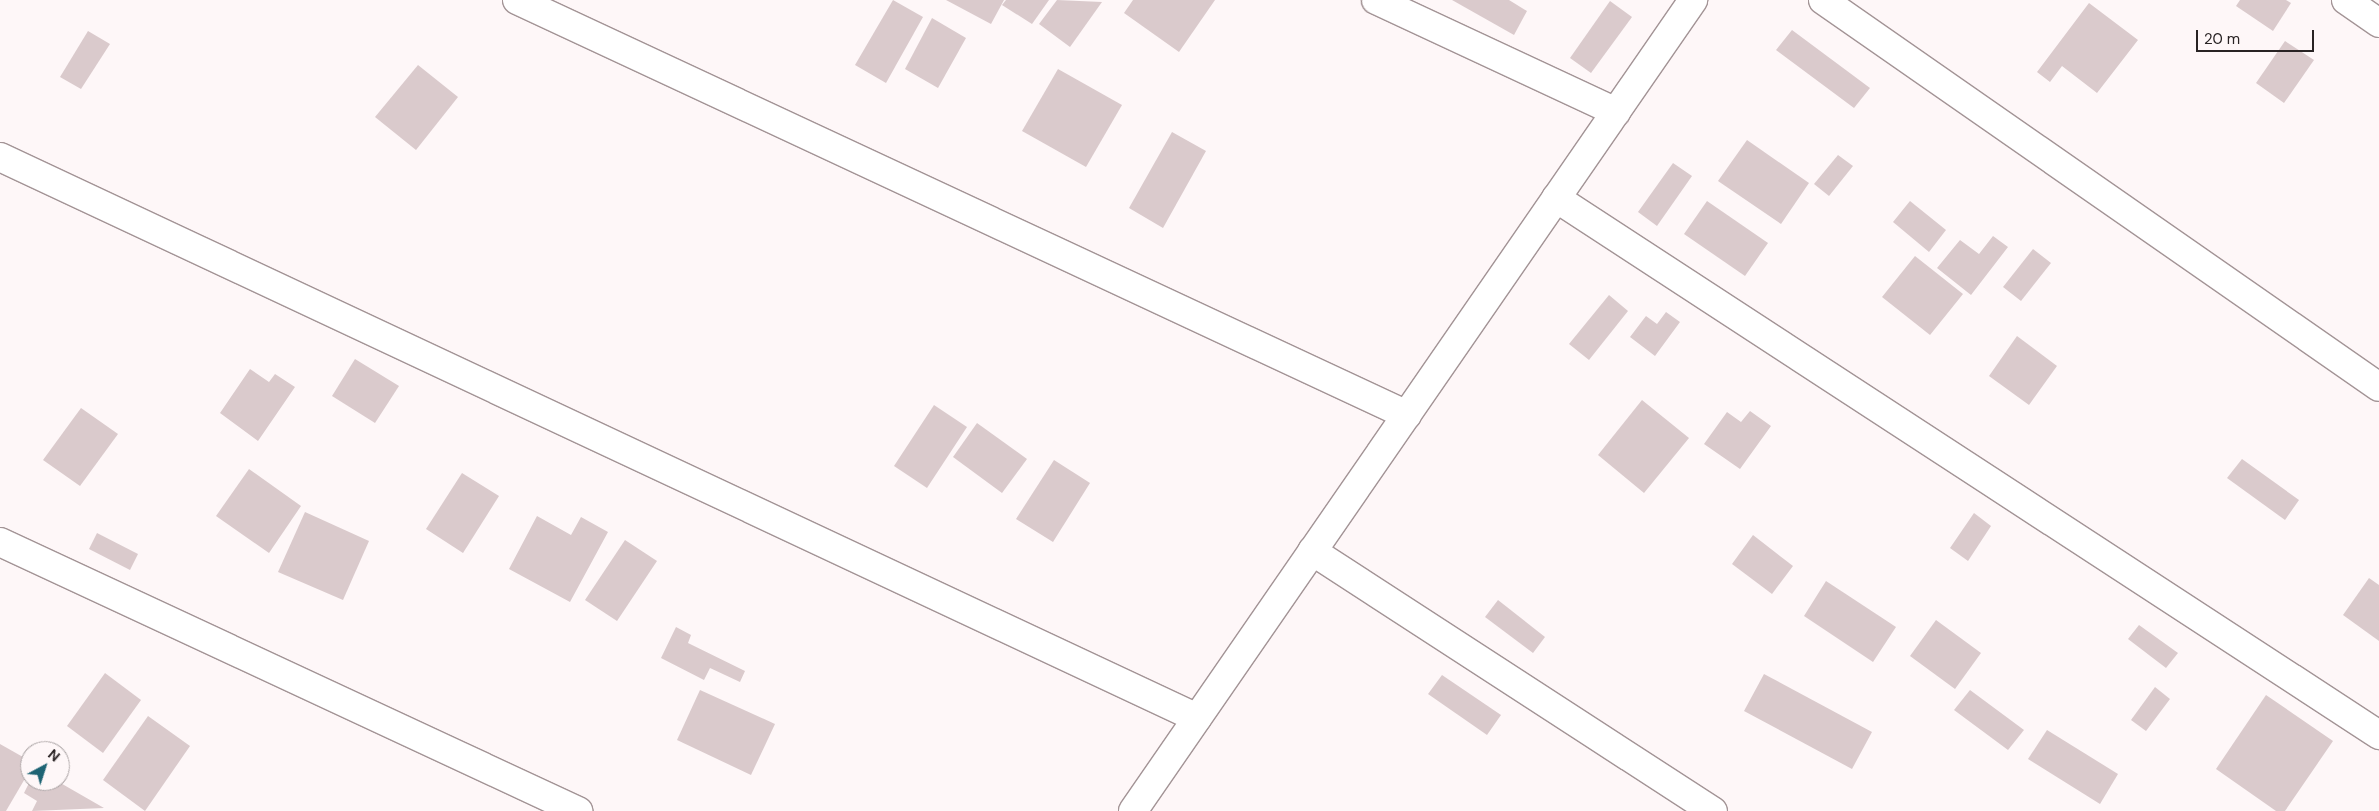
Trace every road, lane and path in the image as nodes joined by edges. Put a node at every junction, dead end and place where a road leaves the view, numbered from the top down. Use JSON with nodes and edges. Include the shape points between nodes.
{"nodes":[{"id":1,"x":517,"y":0,"type":"edge"},
{"id":2,"x":1376,"y":0,"type":"edge"},
{"id":3,"x":1693,"y":0,"type":"edge"},
{"id":4,"x":1823,"y":0,"type":"edge"},
{"id":5,"x":2346,"y":0,"type":"edge"},
{"id":6,"x":2379,"y":23,"type":"edge"},
{"id":7,"x":1616,"y":112,"type":"junction"},
{"id":8,"x":0,"y":157,"type":"edge"},
{"id":9,"x":1556,"y":198,"type":"junction"},
{"id":10,"x":2379,"y":387,"type":"edge"},
{"id":11,"x":1407,"y":415,"type":"junction"},
{"id":12,"x":0,"y":542,"type":"edge"},
{"id":13,"x":1312,"y":551,"type":"junction"},
{"id":14,"x":1197,"y":718,"type":"junction"},
{"id":15,"x":2379,"y":735,"type":"edge"},
{"id":16,"x":578,"y":811,"type":"edge"},
{"id":17,"x":1133,"y":811,"type":"edge"},
{"id":18,"x":1713,"y":811,"type":"edge"}],
"edges":[{"from":1,"to":11,"type":"street"},
{"from":2,"to":7,"type":"street"},
{"from":3,"to":7,"type":"street"},
{"from":4,"to":10,"type":"street"},
{"from":5,"to":6,"type":"street"},
{"from":7,"to":9,"type":"street"},
{"from":8,"to":14,"type":"street"},
{"from":9,"to":11,"type":"street"},
{"from":9,"to":15,"type":"street"},
{"from":11,"to":13,"type":"street"},
{"from":12,"to":16,"type":"street"},
{"from":13,"to":14,"type":"street"},
{"from":13,"to":18,"type":"street"},
{"from":14,"to":17,"type":"street"}]}
